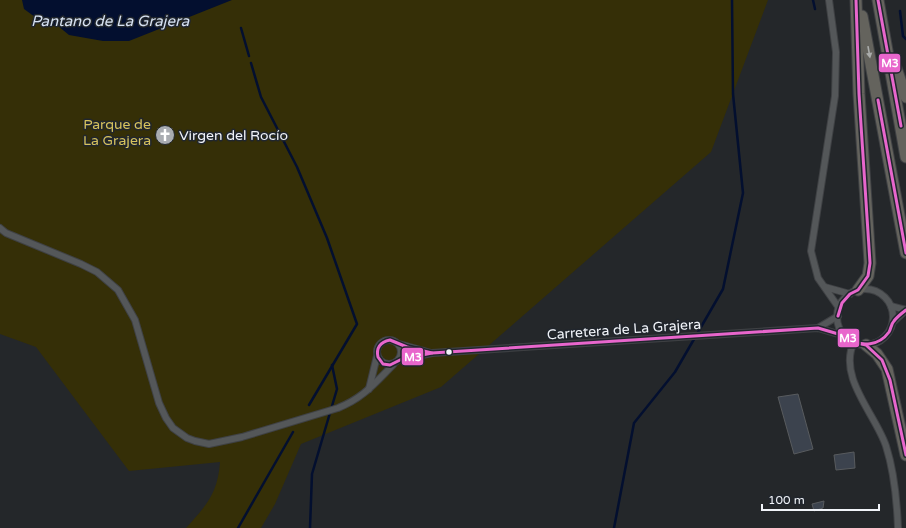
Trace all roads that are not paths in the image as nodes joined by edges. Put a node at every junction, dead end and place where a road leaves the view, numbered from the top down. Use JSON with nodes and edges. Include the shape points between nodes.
{"nodes":[{"id":1,"x":829,"y":0,"type":"edge"},
{"id":2,"x":856,"y":0,"type":"edge"},
{"id":3,"x":859,"y":0,"type":"edge"},
{"id":4,"x":879,"y":0,"type":"edge"},
{"id":5,"x":906,"y":97,"type":"edge"},
{"id":6,"x":906,"y":157,"type":"edge"},
{"id":7,"x":0,"y":228,"type":"edge"},
{"id":8,"x":906,"y":253,"type":"edge"},
{"id":9,"x":825,"y":287,"type":"junction"},
{"id":10,"x":854,"y":292,"type":"junction"},
{"id":11,"x":891,"y":306,"type":"junction"},
{"id":12,"x":839,"y":308,"type":"junction"},
{"id":13,"x":906,"y":310,"type":"edge"},
{"id":14,"x":838,"y":316,"type":"junction"},
{"id":15,"x":893,"y":322,"type":"junction"},
{"id":16,"x":818,"y":328,"type":"junction"},
{"id":17,"x":845,"y":336,"type":"junction"},
{"id":18,"x":854,"y":342,"type":"junction"},
{"id":19,"x":399,"y":344,"type":"junction"},
{"id":20,"x":866,"y":345,"type":"junction"},
{"id":21,"x":432,"y":353,"type":"junction"},
{"id":22,"x":377,"y":356,"type":"junction"},
{"id":23,"x":399,"y":360,"type":"junction"},
{"id":24,"x":393,"y":365,"type":"junction"},
{"id":25,"x":369,"y":390,"type":"junction"},
{"id":26,"x":906,"y":455,"type":"edge"},
{"id":27,"x":898,"y":528,"type":"edge"}],
"edges":[{"from":1,"to":9,"type":"street","via":[[836,52],[835,96],[811,251],[818,278]]},
{"from":2,"to":10,"type":"highway","via":[[859,94],[870,263],[868,276]]},
{"from":3,"to":8,"type":"highway","one_way":true},
{"from":4,"to":5,"type":"highway","via":[[894,62]]},
{"from":4,"to":6,"type":"highway"},
{"from":7,"to":25,"type":"street","via":[[6,233],[97,272],[118,290],[135,320],[159,403],[173,428],[187,438],[209,444],[242,437],[338,408],[351,403]]},
{"from":9,"to":10,"type":"street"},
{"from":9,"to":12,"type":"street"},
{"from":10,"to":11,"type":"street","via":[[870,290],[881,294]]},
{"from":10,"to":12,"type":"street"},
{"from":11,"to":13,"type":"street"},
{"from":11,"to":15,"type":"street"},
{"from":12,"to":14,"type":"street"},
{"from":13,"to":15,"type":"street"},
{"from":14,"to":16,"type":"street","name":"Carretera de La Grajera"},
{"from":14,"to":17,"type":"street","via":[[838,323]]},
{"from":15,"to":20,"type":"street","via":[[889,332],[882,339]]},
{"from":16,"to":17,"type":"street","name":"Carretera de La Grajera"},
{"from":16,"to":21,"type":"street","name":"Carretera de La Grajera"},
{"from":17,"to":18,"type":"street"},
{"from":18,"to":20,"type":"street"},
{"from":18,"to":27,"type":"street","via":[[849,358],[850,368],[856,389],[886,444]]},
{"from":19,"to":21,"type":"street","name":"Carretera de La Grajera"},
{"from":19,"to":22,"type":"street","via":[[392,340],[383,342],[379,346]]},
{"from":19,"to":23,"type":"street","via":[[402,352]]},
{"from":20,"to":26,"type":"highway","via":[[877,354],[887,369]]},
{"from":21,"to":23,"type":"street","name":"Carretera de La Grajera"},
{"from":22,"to":24,"type":"street","via":[[385,364]]},
{"from":22,"to":25,"type":"street"},
{"from":23,"to":24,"type":"street"},
{"from":24,"to":25,"type":"street"}]}
